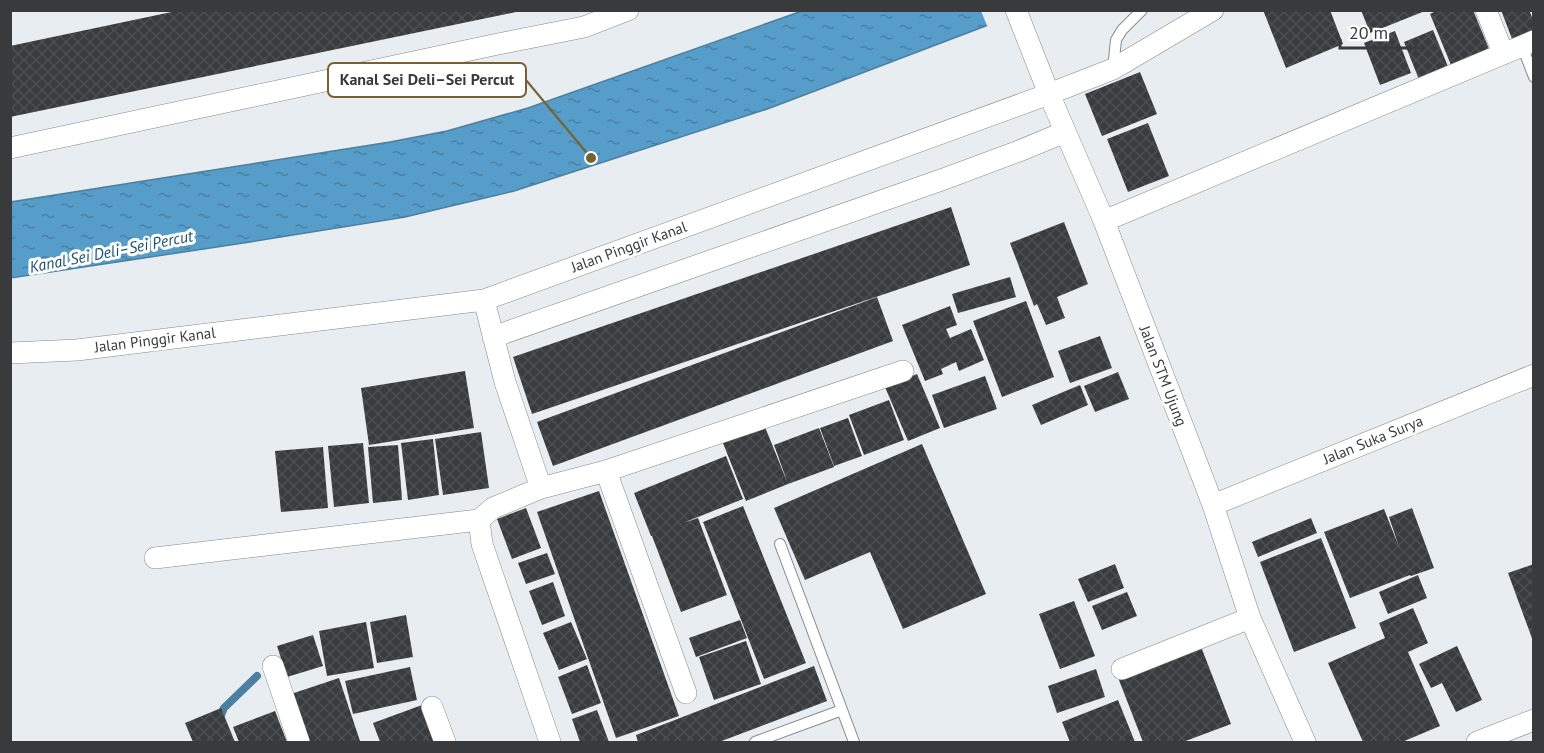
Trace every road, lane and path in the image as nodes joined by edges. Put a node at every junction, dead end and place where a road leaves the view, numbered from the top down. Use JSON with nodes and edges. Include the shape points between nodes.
{"nodes":[{"id":1,"x":628,"y":10,"type":"edge"},
{"id":2,"x":1016,"y":10,"type":"edge"},
{"id":3,"x":1142,"y":10,"type":"edge"},
{"id":4,"x":1213,"y":10,"type":"edge"},
{"id":5,"x":1486,"y":10,"type":"edge"},
{"id":6,"x":581,"y":19,"type":"edge"},
{"id":7,"x":1520,"y":46,"type":"edge"},
{"id":8,"x":1113,"y":69,"type":"junction"},
{"id":9,"x":1533,"y":77,"type":"edge"},
{"id":10,"x":1047,"y":89,"type":"junction"},
{"id":11,"x":1065,"y":132,"type":"junction"},
{"id":12,"x":10,"y":148,"type":"edge"},
{"id":13,"x":1104,"y":221,"type":"junction"},
{"id":14,"x":484,"y":300,"type":"junction"},
{"id":15,"x":493,"y":337,"type":"junction"},
{"id":16,"x":10,"y":354,"type":"edge"},
{"id":17,"x":903,"y":371,"type":"dead end"},
{"id":18,"x":1533,"y":375,"type":"edge"},
{"id":19,"x":606,"y":471,"type":"junction"},
{"id":20,"x":541,"y":488,"type":"junction"},
{"id":21,"x":1213,"y":505,"type":"junction"},
{"id":22,"x":479,"y":520,"type":"junction"},
{"id":23,"x":780,"y":544,"type":"dead end"},
{"id":24,"x":154,"y":558,"type":"dead end"},
{"id":25,"x":1250,"y":618,"type":"junction"},
{"id":26,"x":273,"y":666,"type":"dead end"},
{"id":27,"x":1122,"y":669,"type":"dead end"},
{"id":28,"x":686,"y":693,"type":"dead end"},
{"id":29,"x":432,"y":707,"type":"dead end"},
{"id":30,"x":842,"y":710,"type":"junction"},
{"id":31,"x":1533,"y":720,"type":"edge"},
{"id":32,"x":299,"y":742,"type":"edge"},
{"id":33,"x":445,"y":742,"type":"edge"},
{"id":34,"x":550,"y":742,"type":"edge"},
{"id":35,"x":755,"y":742,"type":"edge"},
{"id":36,"x":854,"y":742,"type":"edge"},
{"id":37,"x":1305,"y":742,"type":"edge"},
{"id":38,"x":1477,"y":742,"type":"edge"}],
"edges":[{"from":1,"to":6,"type":"street"},
{"from":2,"to":10,"type":"street","name":"Jalan STM Ujung"},
{"from":3,"to":8,"type":"lane","via":[[1116,40]]},
{"from":4,"to":8,"type":"street","name":"Jalan Pinggir Kanal"},
{"from":5,"to":7,"type":"street"},
{"from":6,"to":12,"type":"street","via":[[486,46]]},
{"from":7,"to":9,"type":"lane"},
{"from":7,"to":13,"type":"street"},
{"from":8,"to":10,"type":"street","name":"Jalan Pinggir Kanal"},
{"from":10,"to":11,"type":"street","name":"Jalan STM Ujung"},
{"from":10,"to":14,"type":"street","name":"Jalan Pinggir Kanal"},
{"from":11,"to":13,"type":"street","name":"Jalan STM Ujung"},
{"from":11,"to":15,"type":"street","via":[[933,183]]},
{"from":13,"to":21,"type":"street","name":"Jalan STM Ujung"},
{"from":14,"to":15,"type":"street"},
{"from":14,"to":16,"type":"street","name":"Jalan Pinggir Kanal","via":[[77,350]]},
{"from":15,"to":20,"type":"street"},
{"from":17,"to":19,"type":"street"},
{"from":18,"to":21,"type":"street","name":"Jalan Suka Surya"},
{"from":19,"to":20,"type":"street"},
{"from":19,"to":28,"type":"street"},
{"from":20,"to":22,"type":"street","via":[[493,508]]},
{"from":21,"to":25,"type":"street","name":"Jalan STM Ujung"},
{"from":22,"to":24,"type":"street"},
{"from":22,"to":34,"type":"street","via":[[482,544]]},
{"from":23,"to":30,"type":"lane"},
{"from":25,"to":27,"type":"street"},
{"from":25,"to":37,"type":"street","name":"Jalan STM Ujung"},
{"from":26,"to":32,"type":"street"},
{"from":29,"to":33,"type":"street"},
{"from":30,"to":35,"type":"lane"},
{"from":30,"to":36,"type":"lane"},
{"from":31,"to":38,"type":"street"}]}
